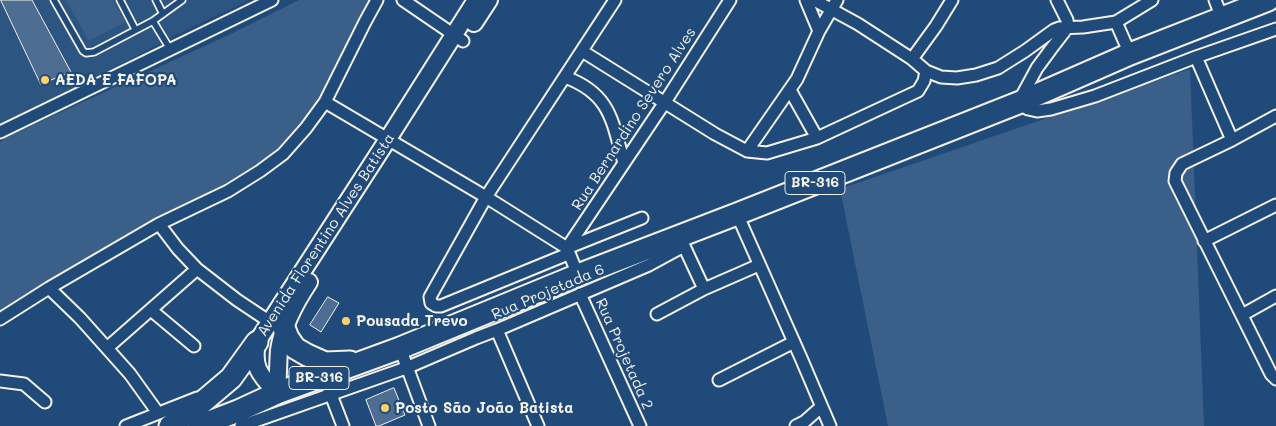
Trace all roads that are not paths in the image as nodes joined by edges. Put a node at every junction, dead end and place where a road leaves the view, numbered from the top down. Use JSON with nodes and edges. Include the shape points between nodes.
{"nodes":[{"id":1,"x":54,"y":0,"type":"edge"},
{"id":2,"x":120,"y":0,"type":"edge"},
{"id":3,"x":156,"y":0,"type":"edge"},
{"id":4,"x":182,"y":0,"type":"edge"},
{"id":5,"x":272,"y":0,"type":"edge"},
{"id":6,"x":378,"y":0,"type":"edge"},
{"id":7,"x":403,"y":0,"type":"edge"},
{"id":8,"x":476,"y":0,"type":"edge"},
{"id":9,"x":489,"y":0,"type":"edge"},
{"id":10,"x":615,"y":0,"type":"edge"},
{"id":11,"x":730,"y":0,"type":"edge"},
{"id":12,"x":806,"y":0,"type":"edge"},
{"id":13,"x":814,"y":0,"type":"edge"},
{"id":14,"x":952,"y":0,"type":"edge"},
{"id":15,"x":1057,"y":0,"type":"edge"},
{"id":16,"x":1141,"y":0,"type":"edge"},
{"id":17,"x":1152,"y":0,"type":"edge"},
{"id":18,"x":1268,"y":0,"type":"edge"},
{"id":19,"x":257,"y":3,"type":"edge"},
{"id":20,"x":834,"y":5,"type":"edge"},
{"id":21,"x":1219,"y":9,"type":"edge"},
{"id":22,"x":163,"y":14,"type":"junction"},
{"id":23,"x":1130,"y":14,"type":"junction"},
{"id":24,"x":152,"y":21,"type":"junction"},
{"id":25,"x":1116,"y":22,"type":"junction"},
{"id":26,"x":1068,"y":27,"type":"junction"},
{"id":27,"x":135,"y":29,"type":"junction"},
{"id":28,"x":1276,"y":29,"type":"edge"},
{"id":29,"x":819,"y":31,"type":"junction"},
{"id":30,"x":458,"y":38,"type":"junction"},
{"id":31,"x":170,"y":50,"type":"junction"},
{"id":32,"x":582,"y":51,"type":"junction"},
{"id":33,"x":1130,"y":54,"type":"junction"},
{"id":34,"x":1196,"y":57,"type":"junction"},
{"id":35,"x":912,"y":59,"type":"junction"},
{"id":36,"x":926,"y":71,"type":"junction"},
{"id":37,"x":570,"y":79,"type":"junction"},
{"id":38,"x":790,"y":90,"type":"junction"},
{"id":39,"x":325,"y":102,"type":"junction"},
{"id":40,"x":665,"y":102,"type":"junction"},
{"id":41,"x":1018,"y":103,"type":"junction"},
{"id":42,"x":1276,"y":116,"type":"edge"},
{"id":43,"x":1,"y":131,"type":"edge"},
{"id":44,"x":817,"y":138,"type":"junction"},
{"id":45,"x":1232,"y":140,"type":"junction"},
{"id":46,"x":392,"y":142,"type":"junction"},
{"id":47,"x":747,"y":151,"type":"junction"},
{"id":48,"x":624,"y":163,"type":"junction"},
{"id":49,"x":486,"y":197,"type":"junction"},
{"id":50,"x":1276,"y":205,"type":"edge"},
{"id":51,"x":737,"y":214,"type":"junction"},
{"id":52,"x":642,"y":218,"type":"dead end"},
{"id":53,"x":159,"y":224,"type":"junction"},
{"id":54,"x":682,"y":241,"type":"junction"},
{"id":55,"x":1204,"y":241,"type":"junction"},
{"id":56,"x":567,"y":251,"type":"junction"},
{"id":57,"x":759,"y":265,"type":"junction"},
{"id":58,"x":197,"y":269,"type":"junction"},
{"id":59,"x":579,"y":284,"type":"junction"},
{"id":60,"x":49,"y":288,"type":"junction"},
{"id":61,"x":704,"y":289,"type":"junction"},
{"id":62,"x":1276,"y":296,"type":"edge"},
{"id":63,"x":151,"y":310,"type":"junction"},
{"id":64,"x":657,"y":314,"type":"dead end"},
{"id":65,"x":1242,"y":315,"type":"junction"},
{"id":66,"x":0,"y":319,"type":"edge"},
{"id":67,"x":277,"y":325,"type":"junction"},
{"id":68,"x":498,"y":330,"type":"junction"},
{"id":69,"x":257,"y":342,"type":"junction"},
{"id":70,"x":794,"y":342,"type":"junction"},
{"id":71,"x":194,"y":346,"type":"dead end"},
{"id":72,"x":106,"y":348,"type":"junction"},
{"id":73,"x":400,"y":348,"type":"junction"},
{"id":74,"x":360,"y":362,"type":"junction"},
{"id":75,"x":406,"y":368,"type":"junction"},
{"id":76,"x":1276,"y":379,"type":"edge"},
{"id":77,"x":0,"y":380,"type":"edge"},
{"id":78,"x":719,"y":380,"type":"dead end"},
{"id":79,"x":327,"y":385,"type":"junction"},
{"id":80,"x":277,"y":393,"type":"junction"},
{"id":81,"x":45,"y":402,"type":"dead end"},
{"id":82,"x":821,"y":407,"type":"junction"},
{"id":83,"x":164,"y":420,"type":"edge"},
{"id":84,"x":242,"y":422,"type":"edge"},
{"id":85,"x":126,"y":426,"type":"edge"},
{"id":86,"x":199,"y":426,"type":"edge"},
{"id":87,"x":343,"y":426,"type":"edge"},
{"id":88,"x":429,"y":426,"type":"edge"},
{"id":89,"x":538,"y":426,"type":"edge"},
{"id":90,"x":640,"y":426,"type":"edge"},
{"id":91,"x":796,"y":426,"type":"edge"},
{"id":92,"x":830,"y":426,"type":"edge"}],
"edges":[{"from":1,"to":27,"type":"lane","via":[[86,53],[94,52]]},
{"from":2,"to":27,"type":"lane"},
{"from":3,"to":22,"type":"lane"},
{"from":4,"to":22,"type":"lane"},
{"from":5,"to":19,"type":"street"},
{"from":6,"to":39,"type":"street"},
{"from":7,"to":30,"type":"street"},
{"from":8,"to":30,"type":"main road","name":"Avenida Florentino Alves Batista"},
{"from":9,"to":30,"type":"main road","name":"Avenida Florentino Alves Batista"},
{"from":10,"to":32,"type":"street"},
{"from":11,"to":40,"type":"street","name":"Rua Bernardino Severo Alves"},
{"from":12,"to":29,"type":"street"},
{"from":13,"to":20,"type":"street"},
{"from":14,"to":35,"type":"street"},
{"from":15,"to":26,"type":"street"},
{"from":16,"to":23,"type":"street"},
{"from":17,"to":23,"type":"street"},
{"from":18,"to":21,"type":"highway","number":"BR-316"},
{"from":19,"to":31,"type":"street"},
{"from":20,"to":29,"type":"street"},
{"from":20,"to":35,"type":"street"},
{"from":21,"to":33,"type":"highway","number":"BR-316"},
{"from":22,"to":24,"type":"lane"},
{"from":23,"to":25,"type":"street"},
{"from":24,"to":27,"type":"lane"},
{"from":24,"to":31,"type":"lane"},
{"from":25,"to":26,"type":"street"},
{"from":25,"to":33,"type":"street"},
{"from":26,"to":36,"type":"street","via":[[1050,31],[998,68],[976,75],[941,77]]},
{"from":26,"to":41,"type":"street","via":[[1037,68]]},
{"from":28,"to":34,"type":"street"},
{"from":29,"to":38,"type":"street"},
{"from":30,"to":46,"type":"main road","name":"Avenida Florentino Alves Batista"},
{"from":31,"to":43,"type":"street"},
{"from":32,"to":37,"type":"street"},
{"from":32,"to":40,"type":"street"},
{"from":33,"to":41,"type":"highway","number":"BR-316"},
{"from":34,"to":41,"type":"street","via":[[1052,109],[1028,109]]},
{"from":34,"to":45,"type":"street"},
{"from":35,"to":36,"type":"street"},
{"from":36,"to":44,"type":"street","via":[[918,91]]},
{"from":37,"to":48,"type":"street","via":[[605,104]]},
{"from":37,"to":49,"type":"street"},
{"from":38,"to":44,"type":"street"},
{"from":38,"to":47,"type":"street"},
{"from":39,"to":46,"type":"street"},
{"from":39,"to":53,"type":"street","via":[[283,154],[228,191]]},
{"from":40,"to":47,"type":"street"},
{"from":40,"to":48,"type":"street","name":"Rua Bernardino Severo Alves"},
{"from":41,"to":51,"type":"highway","number":"BR-316"},
{"from":42,"to":45,"type":"street"},
{"from":44,"to":47,"type":"street","via":[[768,152]]},
{"from":45,"to":55,"type":"street","via":[[1182,164],[1176,173],[1175,181]]},
{"from":46,"to":49,"type":"street"},
{"from":46,"to":67,"type":"main road","name":"Avenida Florentino Alves Batista"},
{"from":48,"to":56,"type":"street","name":"Rua Bernardino Severo Alves"},
{"from":49,"to":56,"type":"street"},
{"from":49,"to":56,"type":"street","via":[[430,296],[431,303],[441,306]]},
{"from":50,"to":55,"type":"street"},
{"from":51,"to":54,"type":"highway","number":"BR-316"},
{"from":51,"to":57,"type":"street"},
{"from":52,"to":56,"type":"street"},
{"from":53,"to":58,"type":"street"},
{"from":53,"to":60,"type":"street"},
{"from":54,"to":59,"type":"highway","number":"BR-316"},
{"from":54,"to":61,"type":"street"},
{"from":55,"to":65,"type":"street"},
{"from":56,"to":59,"type":"street","name":"Rua Projetada 2"},
{"from":57,"to":61,"type":"street"},
{"from":57,"to":70,"type":"street"},
{"from":58,"to":63,"type":"street"},
{"from":58,"to":67,"type":"street"},
{"from":59,"to":68,"type":"street","name":"Rua Projetada 6"},
{"from":59,"to":73,"type":"highway","number":"BR-316"},
{"from":59,"to":90,"type":"street","name":"Rua Projetada 2"},
{"from":60,"to":66,"type":"street"},
{"from":60,"to":72,"type":"street"},
{"from":61,"to":64,"type":"street"},
{"from":62,"to":65,"type":"street"},
{"from":63,"to":71,"type":"street"},
{"from":63,"to":72,"type":"street"},
{"from":65,"to":76,"type":"street"},
{"from":67,"to":69,"type":"main road","name":"Avenida Florentino Alves Batista"},
{"from":67,"to":74,"type":"highway","via":[[296,348],[307,355],[325,363]]},
{"from":67,"to":80,"type":"main road","name":"Avenida Florentino Alves Batista"},
{"from":68,"to":75,"type":"street","name":"Rua Projetada 6"},
{"from":68,"to":89,"type":"street"},
{"from":69,"to":80,"type":"main road","name":"Avenida Florentino Alves Batista","via":[[254,356],[258,370]]},
{"from":69,"to":83,"type":"highway","via":[[231,378],[217,390]]},
{"from":70,"to":78,"type":"street"},
{"from":70,"to":82,"type":"street"},
{"from":72,"to":83,"type":"street"},
{"from":73,"to":74,"type":"highway","number":"BR-316"},
{"from":73,"to":75,"type":"street"},
{"from":74,"to":79,"type":"highway","number":"BR-316"},
{"from":75,"to":79,"type":"street","name":"Rua Projetada 6"},
{"from":75,"to":88,"type":"street"},
{"from":77,"to":81,"type":"street","via":[[24,384]]},
{"from":79,"to":80,"type":"highway","number":"BR-316"},
{"from":79,"to":84,"type":"street","name":"Rua Projetada 6"},
{"from":79,"to":87,"type":"street"},
{"from":80,"to":84,"type":"highway","number":"BR-316"},
{"from":82,"to":91,"type":"street"},
{"from":82,"to":92,"type":"street"},
{"from":83,"to":85,"type":"street"},
{"from":84,"to":86,"type":"highway","number":"BR-316"}]}
